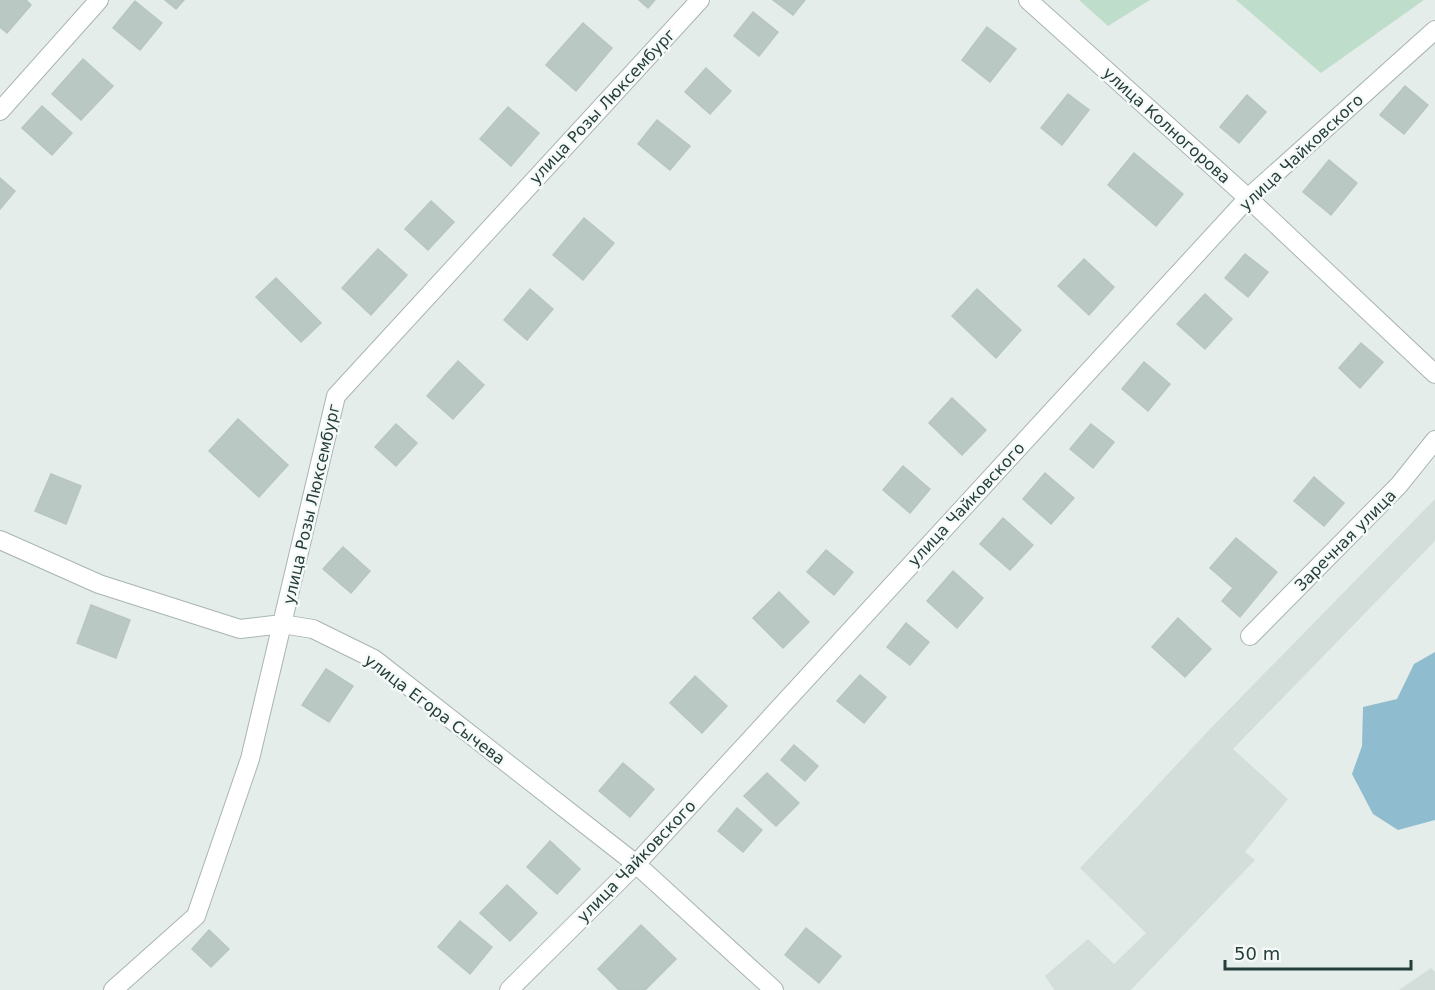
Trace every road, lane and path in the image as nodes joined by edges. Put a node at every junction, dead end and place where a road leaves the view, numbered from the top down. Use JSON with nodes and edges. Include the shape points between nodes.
{"nodes":[{"id":1,"x":99,"y":0,"type":"edge"},
{"id":2,"x":700,"y":0,"type":"edge"},
{"id":3,"x":1028,"y":0,"type":"edge"},
{"id":4,"x":1435,"y":30,"type":"edge"},
{"id":5,"x":0,"y":111,"type":"edge"},
{"id":6,"x":1248,"y":198,"type":"junction"},
{"id":7,"x":1435,"y":374,"type":"edge"},
{"id":8,"x":1435,"y":440,"type":"edge"},
{"id":9,"x":0,"y":540,"type":"edge"},
{"id":10,"x":282,"y":624,"type":"junction"},
{"id":11,"x":1250,"y":636,"type":"dead end"},
{"id":12,"x":636,"y":864,"type":"junction"},
{"id":13,"x":113,"y":990,"type":"edge"},
{"id":14,"x":509,"y":990,"type":"edge"},
{"id":15,"x":774,"y":990,"type":"edge"}],
"edges":[{"from":1,"to":5,"type":"street"},
{"from":2,"to":10,"type":"street","name":"улица Розы Люксембург","via":[[336,396]]},
{"from":3,"to":6,"type":"street","name":"улица Колногорова"},
{"from":4,"to":6,"type":"street","name":"улица Чайковского"},
{"from":6,"to":7,"type":"street","name":"улица Колногорова"},
{"from":6,"to":12,"type":"street","name":"улица Чайковского"},
{"from":8,"to":11,"type":"street","name":"Заречная улица","via":[[1399,485]]},
{"from":9,"to":10,"type":"street","name":"улица Егора Сычева","via":[[99,584],[240,629]]},
{"from":10,"to":12,"type":"street","name":"улица Егора Сычева","via":[[313,629],[374,659]]},
{"from":10,"to":13,"type":"street","name":"улица Розы Люксембург","via":[[250,759],[196,916]]},
{"from":12,"to":14,"type":"street","name":"улица Чайковского"},
{"from":12,"to":15,"type":"street","name":"улица Егора Сычева"}]}
